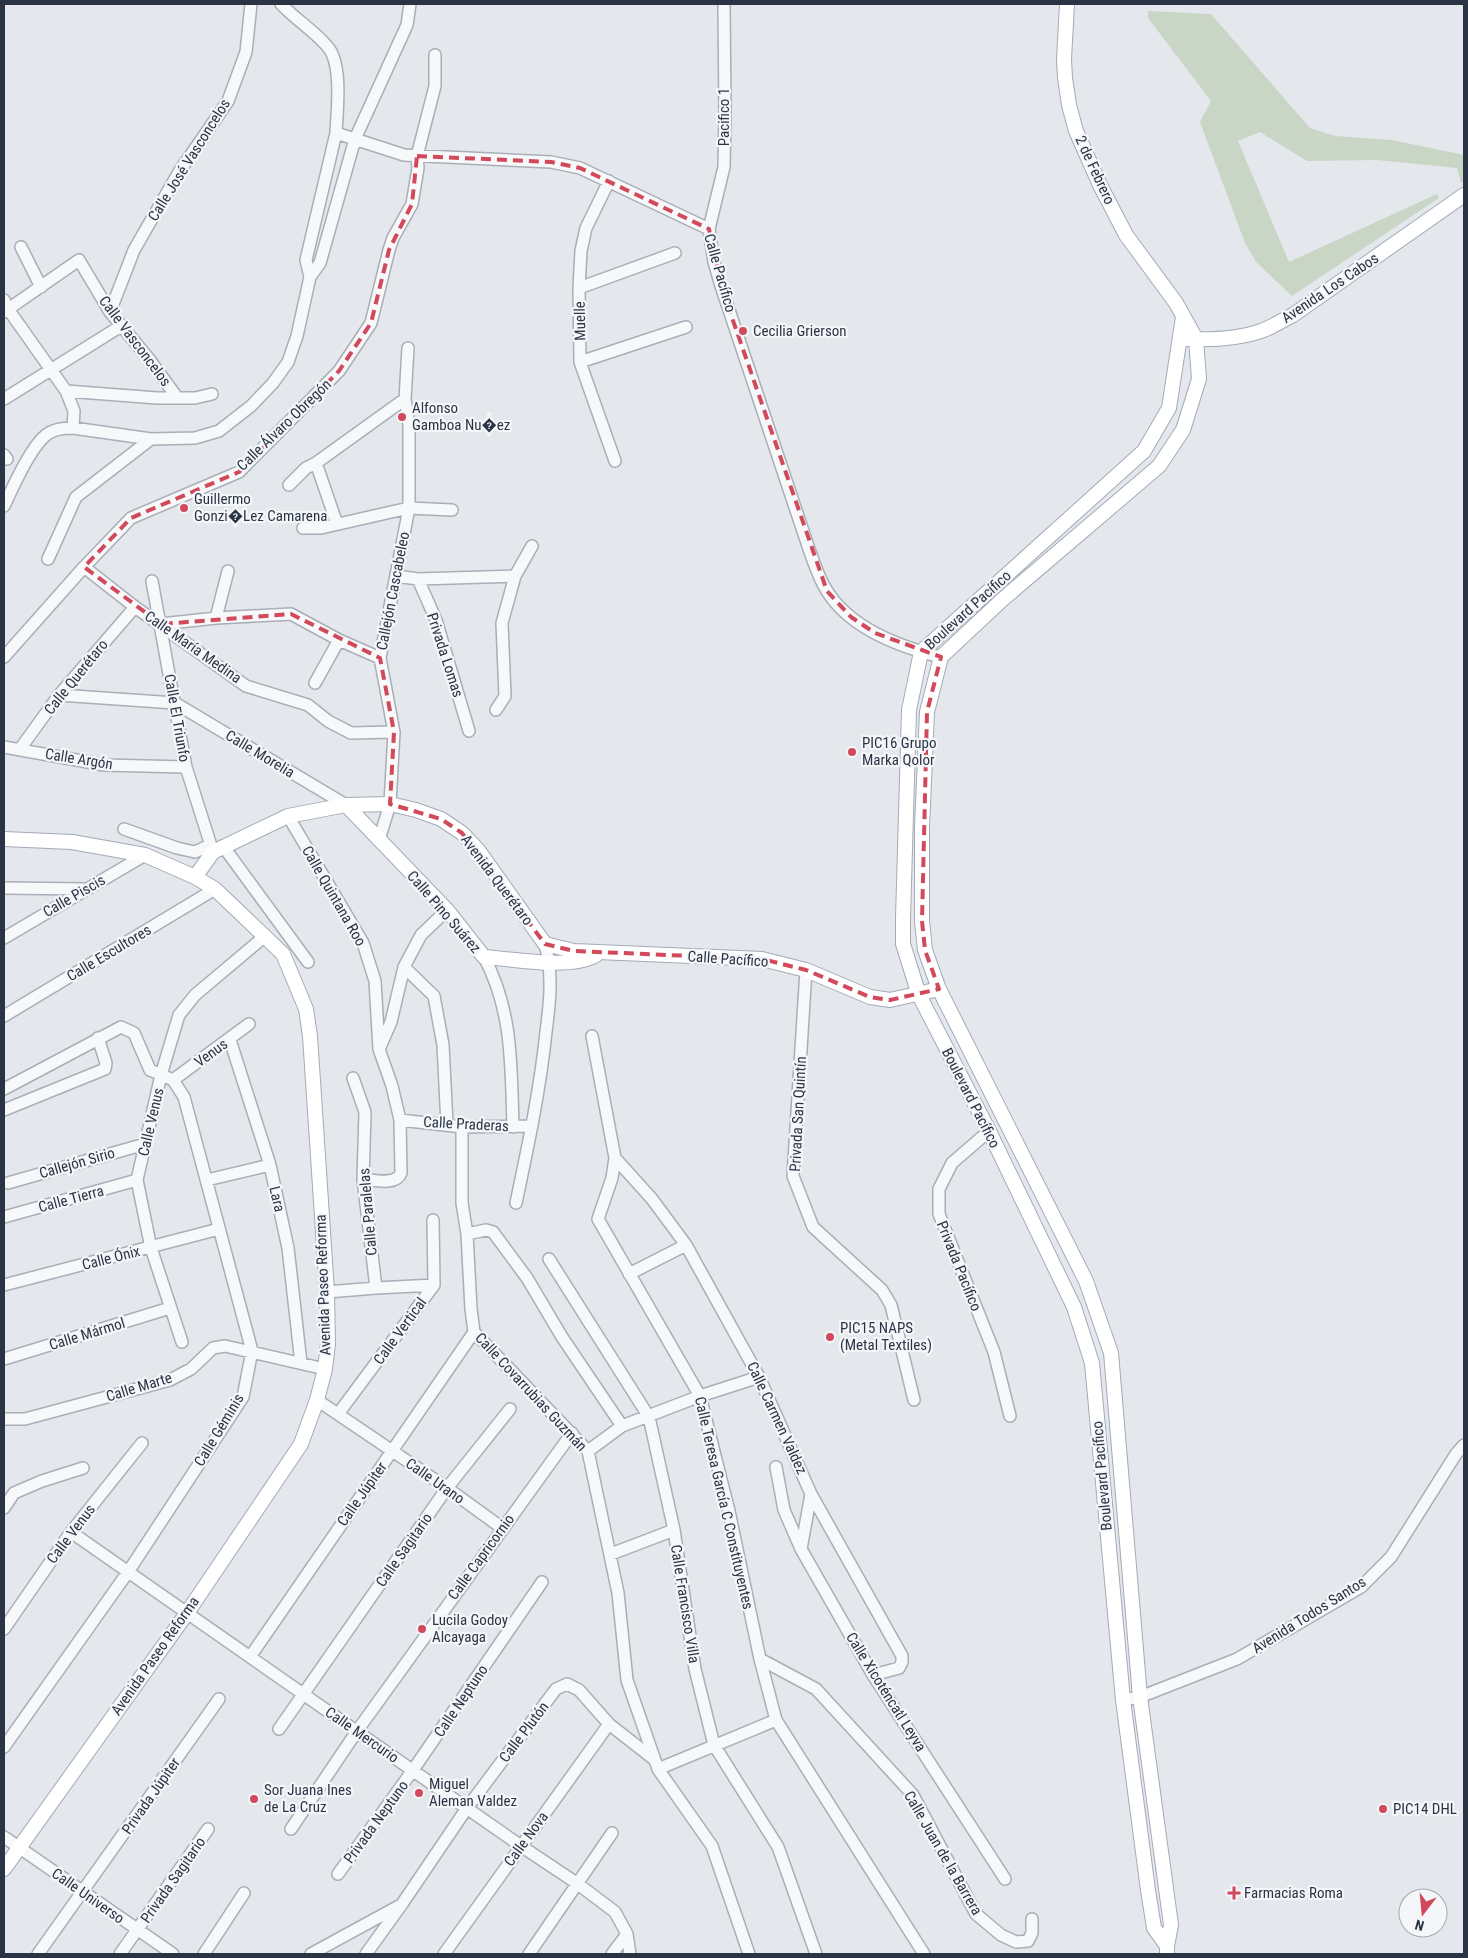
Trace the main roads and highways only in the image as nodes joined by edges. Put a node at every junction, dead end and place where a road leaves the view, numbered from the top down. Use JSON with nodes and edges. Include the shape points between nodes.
{"nodes":[{"id":1,"x":1068,"y":4,"type":"edge"},
{"id":2,"x":1464,"y":195,"type":"edge"},
{"id":3,"x":1183,"y":317,"type":"junction"},
{"id":4,"x":1180,"y":339,"type":"junction"},
{"id":5,"x":1196,"y":339,"type":"junction"},
{"id":6,"x":346,"y":805,"type":"junction"},
{"id":7,"x":4,"y":839,"type":"edge"},
{"id":8,"x":195,"y":877,"type":"junction"},
{"id":9,"x":546,"y":944,"type":"joint"},
{"id":10,"x":599,"y":953,"type":"junction"},
{"id":11,"x":484,"y":957,"type":"joint"},
{"id":12,"x":939,"y":989,"type":"junction"},
{"id":13,"x":919,"y":995,"type":"junction"},
{"id":14,"x":4,"y":1869,"type":"edge"},
{"id":15,"x":1167,"y":1950,"type":"edge"}],
"edges":[{"from":1,"to":3,"type":"main road","name":"2 de Febrero","via":[[1065,78],[1068,105],[1076,131],[1126,234]]},
{"from":2,"to":5,"type":"main road","name":"Avenida Los Cabos","via":[[1293,315],[1247,335]]},
{"from":3,"to":4,"type":"main road"},
{"from":3,"to":5,"type":"main road","name":"2 de Febrero"},
{"from":4,"to":5,"type":"main road","name":"Avenida Los Cabos"},
{"from":4,"to":13,"type":"main road","name":"Boulevard Pacífico","via":[[1169,408],[1144,452],[921,652],[908,710],[903,918],[903,944]]},
{"from":5,"to":12,"type":"main road","name":"Boulevard Pacífico","via":[[1199,379],[1183,430],[1159,466],[1003,599],[941,657],[927,712],[922,827],[925,950]]},
{"from":6,"to":8,"type":"main road","name":"Avenida Querétaro","via":[[288,816],[215,847]]},
{"from":6,"to":9,"type":"main road","name":"Avenida Querétaro","via":[[390,804],[416,810],[441,819],[462,833]]},
{"from":6,"to":11,"type":"main road","name":"Calle Pino Suárez","via":[[447,910]]},
{"from":7,"to":8,"type":"main road","name":"Avenida Paseo Reforma","via":[[72,842],[145,856]]},
{"from":8,"to":14,"type":"main road","name":"Avenida Paseo Reforma","via":[[215,889],[283,954],[306,1009],[326,1292],[328,1344],[325,1369],[301,1444],[187,1613]]},
{"from":9,"to":10,"type":"main road","name":"Calle Pacífico"},
{"from":10,"to":11,"type":"main road","name":"Calle Pacífico","via":[[588,960],[564,963]]},
{"from":10,"to":13,"type":"main road","name":"Calle Pacífico","via":[[762,959],[806,970],[870,997],[890,1000]]},
{"from":12,"to":13,"type":"main road","name":"Calle Pacífico"},
{"from":12,"to":15,"type":"main road","name":"Boulevard Pacífico","via":[[1086,1281],[1111,1353],[1140,1697],[1171,1925]]},
{"from":13,"to":15,"type":"main road","name":"Boulevard Pacífico","via":[[989,1130],[1074,1307],[1092,1363],[1124,1700],[1148,1890],[1154,1928]]}]}
